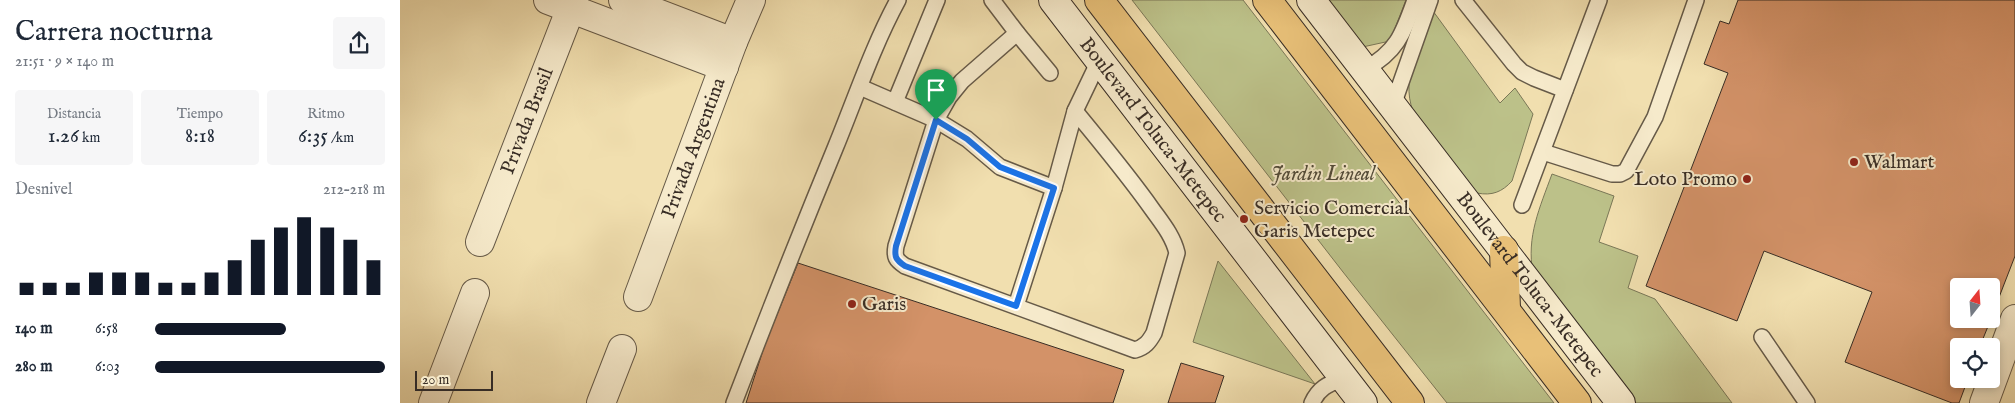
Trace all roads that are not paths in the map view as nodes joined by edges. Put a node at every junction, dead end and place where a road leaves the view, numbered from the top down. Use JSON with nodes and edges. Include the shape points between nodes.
{"nodes":[{"id":1,"x":623,"y":0,"type":"edge"},
{"id":2,"x":750,"y":0,"type":"edge"},
{"id":3,"x":898,"y":0,"type":"edge"},
{"id":4,"x":937,"y":0,"type":"edge"},
{"id":5,"x":992,"y":0,"type":"edge"},
{"id":6,"x":1053,"y":0,"type":"edge"},
{"id":7,"x":1099,"y":0,"type":"edge"},
{"id":8,"x":1267,"y":0,"type":"edge"},
{"id":9,"x":1311,"y":0,"type":"edge"},
{"id":10,"x":1415,"y":0,"type":"edge"},
{"id":11,"x":1430,"y":0,"type":"edge"},
{"id":12,"x":1463,"y":0,"type":"edge"},
{"id":13,"x":1599,"y":0,"type":"edge"},
{"id":14,"x":1696,"y":0,"type":"edge"},
{"id":15,"x":564,"y":3,"type":"edge"},
{"id":16,"x":1016,"y":33,"type":"junction"},
{"id":17,"x":728,"y":54,"type":"junction"},
{"id":18,"x":1099,"y":61,"type":"junction"},
{"id":19,"x":1364,"y":70,"type":"junction"},
{"id":20,"x":1050,"y":73,"type":"dead end"},
{"id":21,"x":860,"y":87,"type":"junction"},
{"id":22,"x":1565,"y":90,"type":"junction"},
{"id":23,"x":895,"y":102,"type":"junction"},
{"id":24,"x":1393,"y":104,"type":"junction"},
{"id":25,"x":1075,"y":111,"type":"junction"},
{"id":26,"x":936,"y":120,"type":"junction"},
{"id":27,"x":1543,"y":152,"type":"junction"},
{"id":28,"x":1054,"y":188,"type":"junction"},
{"id":29,"x":1522,"y":205,"type":"dead end"},
{"id":30,"x":480,"y":242,"type":"dead end"},
{"id":31,"x":1504,"y":250,"type":"junction"},
{"id":32,"x":476,"y":292,"type":"dead end"},
{"id":33,"x":638,"y":297,"type":"dead end"},
{"id":34,"x":1016,"y":306,"type":"junction"},
{"id":35,"x":1506,"y":309,"type":"junction"},
{"id":36,"x":2015,"y":319,"type":"edge"},
{"id":37,"x":1762,"y":337,"type":"dead end"},
{"id":38,"x":622,"y":349,"type":"dead end"},
{"id":39,"x":1344,"y":378,"type":"junction"},
{"id":40,"x":434,"y":403,"type":"edge"},
{"id":41,"x":601,"y":403,"type":"edge"},
{"id":42,"x":734,"y":403,"type":"edge"},
{"id":43,"x":1312,"y":403,"type":"edge"},
{"id":44,"x":1363,"y":403,"type":"edge"},
{"id":45,"x":1410,"y":403,"type":"edge"},
{"id":46,"x":1577,"y":403,"type":"edge"},
{"id":47,"x":1620,"y":403,"type":"edge"},
{"id":48,"x":1807,"y":403,"type":"edge"},
{"id":49,"x":1984,"y":403,"type":"edge"}],
"edges":[{"from":1,"to":17,"type":"street"},
{"from":2,"to":17,"type":"street","name":"Privada Argentina"},
{"from":3,"to":21,"type":"lane"},
{"from":4,"to":23,"type":"lane"},
{"from":5,"to":16,"type":"lane"},
{"from":6,"to":18,"type":"street","name":"Boulevard Toluca-Metepec"},
{"from":7,"to":45,"type":"highway"},
{"from":8,"to":35,"type":"highway"},
{"from":9,"to":19,"type":"street","name":"Boulevard Toluca-Metepec"},
{"from":10,"to":19,"type":"lane","via":[[1390,52],[1380,62]]},
{"from":11,"to":24,"type":"lane"},
{"from":12,"to":22,"type":"lane","via":[[1522,72]]},
{"from":13,"to":22,"type":"lane"},
{"from":14,"to":27,"type":"lane","via":[[1655,117],[1626,171],[1612,174]]},
{"from":15,"to":17,"type":"street"},
{"from":15,"to":30,"type":"street","name":"Privada Brasil"},
{"from":16,"to":20,"type":"lane"},
{"from":16,"to":26,"type":"lane","via":[[962,81]]},
{"from":17,"to":33,"type":"street","name":"Privada Argentina"},
{"from":18,"to":25,"type":"lane"},
{"from":18,"to":39,"type":"street","name":"Boulevard Toluca-Metepec"},
{"from":19,"to":24,"type":"street","name":"Boulevard Toluca-Metepec"},
{"from":21,"to":23,"type":"lane"},
{"from":21,"to":42,"type":"lane"},
{"from":22,"to":27,"type":"lane"},
{"from":23,"to":26,"type":"lane"},
{"from":24,"to":31,"type":"street","name":"Boulevard Toluca-Metepec"},
{"from":25,"to":28,"type":"lane"},
{"from":25,"to":34,"type":"lane","via":[[1134,184],[1175,243],[1175,262],[1154,333],[1148,342],[1134,350]]},
{"from":26,"to":28,"type":"lane","via":[[967,139],[1000,167]]},
{"from":26,"to":34,"type":"lane","via":[[894,255],[905,266]]},
{"from":27,"to":29,"type":"lane"},
{"from":28,"to":34,"type":"lane"},
{"from":31,"to":35,"type":"highway"},
{"from":31,"to":47,"type":"street","name":"Boulevard Toluca-Metepec"},
{"from":32,"to":40,"type":"street"},
{"from":35,"to":46,"type":"highway"},
{"from":36,"to":49,"type":"street"},
{"from":37,"to":48,"type":"lane"},
{"from":38,"to":41,"type":"street"},
{"from":39,"to":43,"type":"lane","via":[[1324,386]]},
{"from":39,"to":44,"type":"street","name":"Boulevard Toluca-Metepec"}]}
